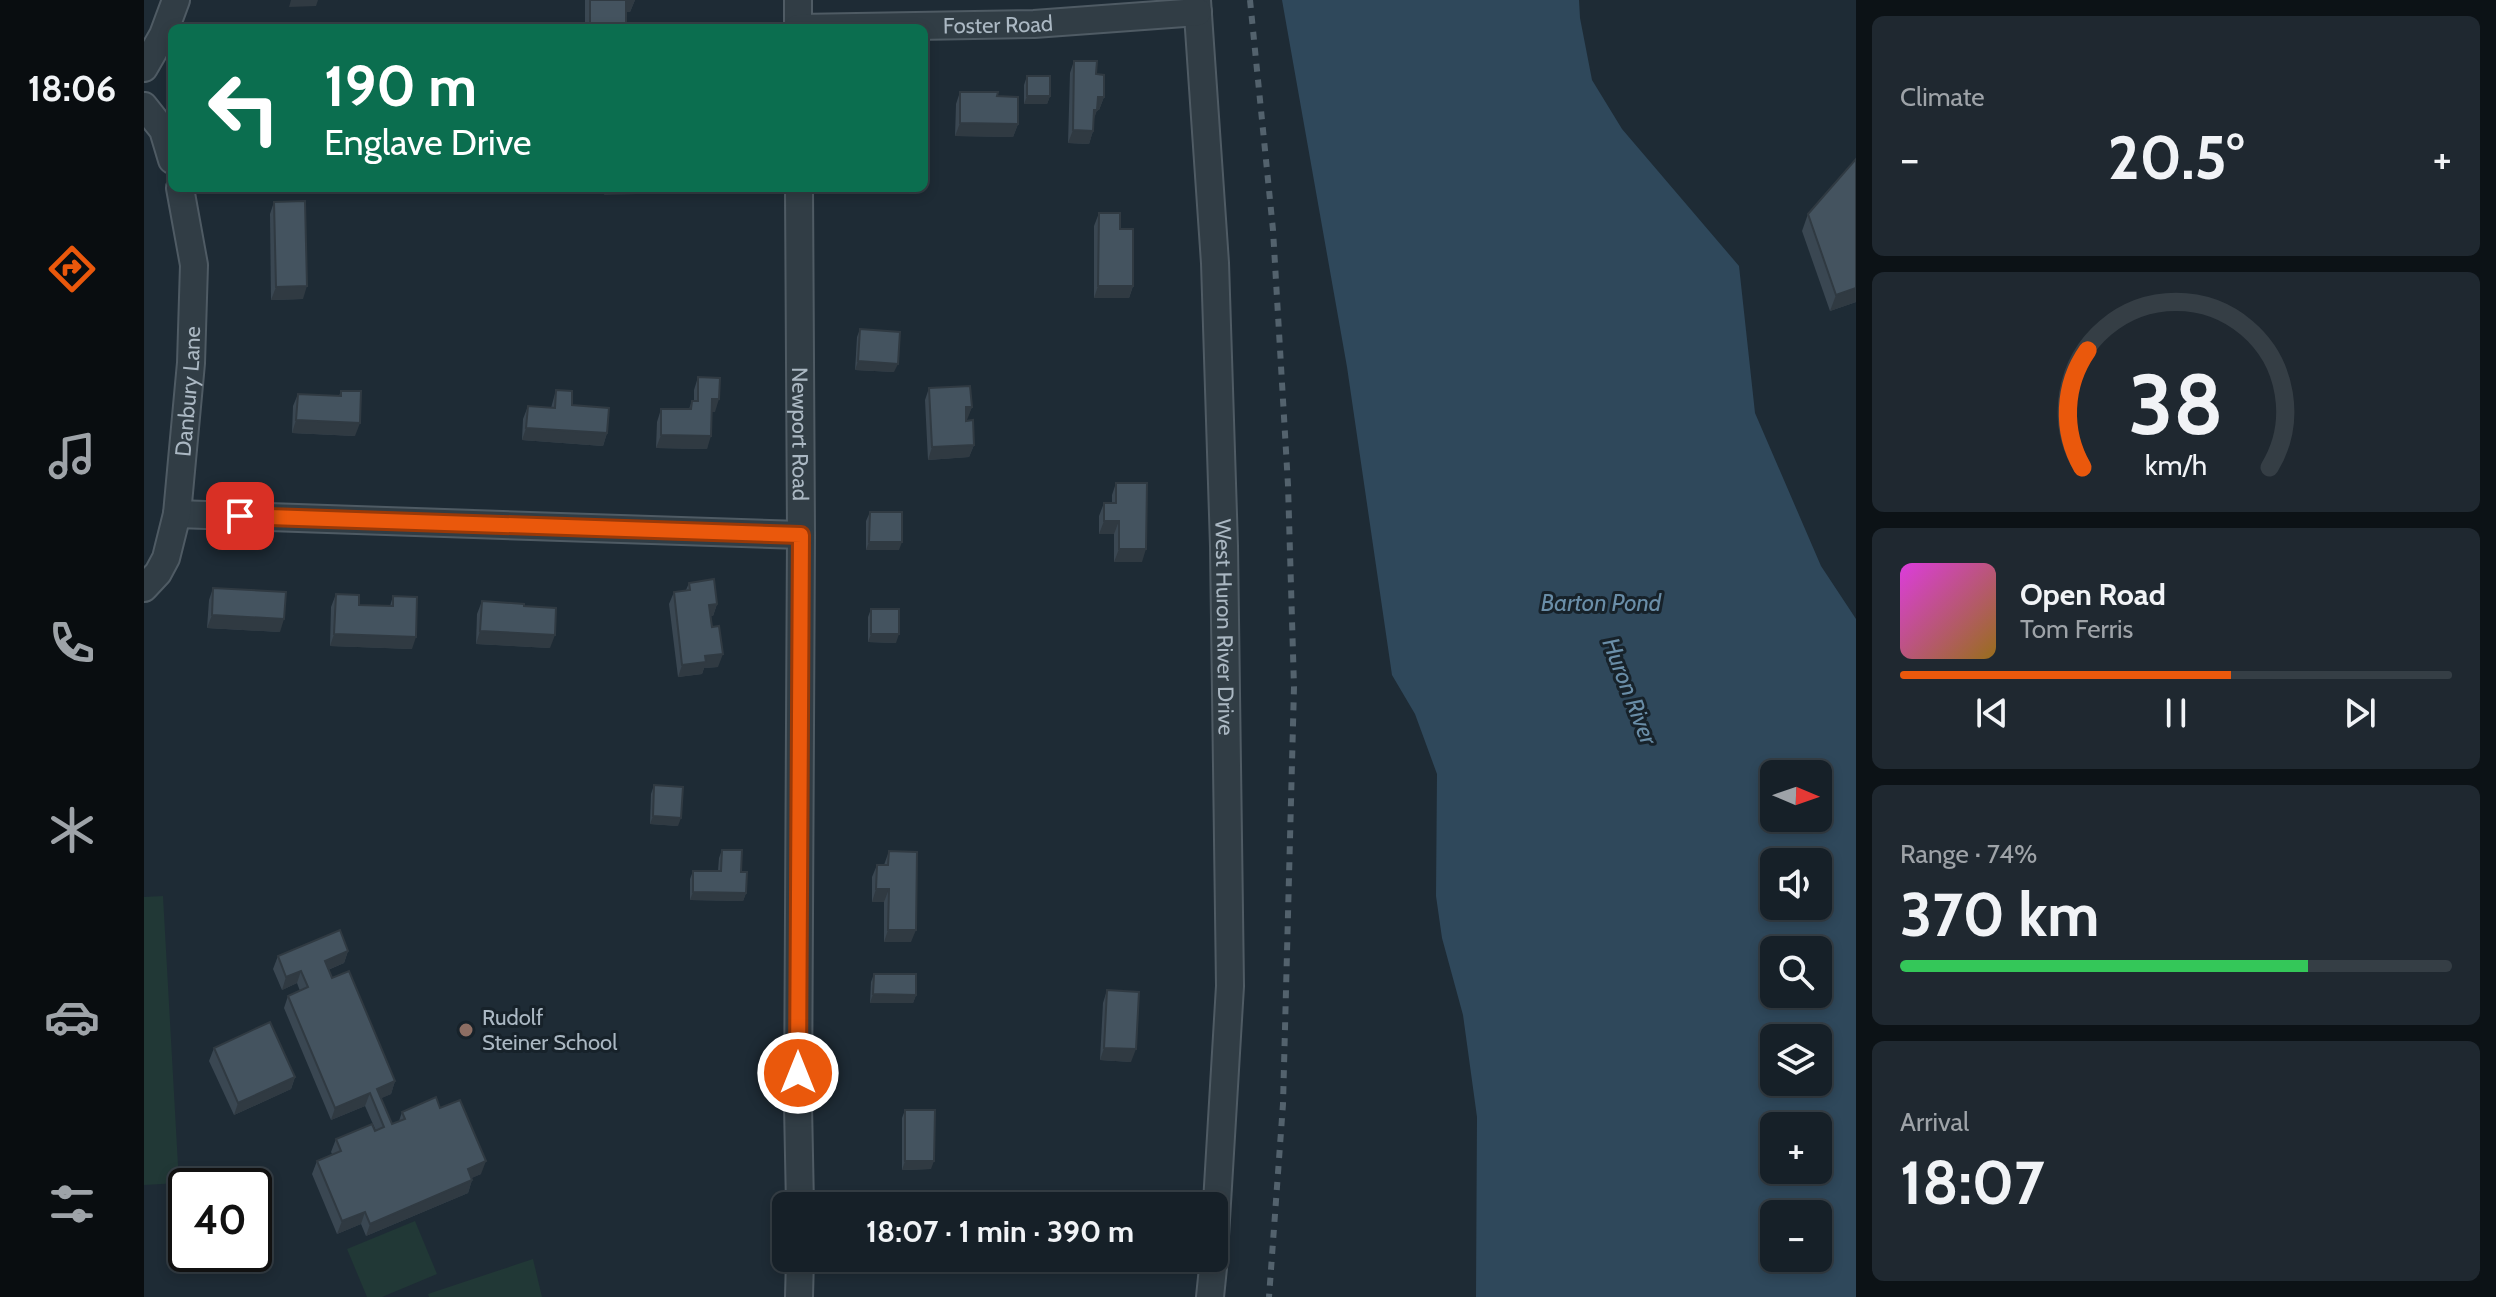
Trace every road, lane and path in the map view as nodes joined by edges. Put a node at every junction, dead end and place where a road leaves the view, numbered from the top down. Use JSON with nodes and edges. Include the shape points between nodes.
{"nodes":[{"id":1,"x":176,"y":0,"type":"edge"},
{"id":2,"x":798,"y":0,"type":"edge"},
{"id":3,"x":1197,"y":6,"type":"edge"},
{"id":4,"x":798,"y":24,"type":"edge"},
{"id":5,"x":928,"y":26,"type":"edge"},
{"id":6,"x":144,"y":68,"type":"edge"},
{"id":7,"x":144,"y":106,"type":"edge"},
{"id":8,"x":168,"y":147,"type":"edge"},
{"id":9,"x":181,"y":192,"type":"edge"},
{"id":10,"x":799,"y":192,"type":"edge"},
{"id":11,"x":177,"y":514,"type":"junction"},
{"id":12,"x":801,"y":535,"type":"junction"},
{"id":13,"x":144,"y":588,"type":"edge"},
{"id":14,"x":800,"y":1192,"type":"edge"},
{"id":15,"x":1218,"y":1192,"type":"edge"},
{"id":16,"x":800,"y":1272,"type":"edge"},
{"id":17,"x":1212,"y":1272,"type":"edge"},
{"id":18,"x":799,"y":1297,"type":"edge"},
{"id":19,"x":1210,"y":1297,"type":"edge"}],
"edges":[{"from":1,"to":6,"type":"street"},
{"from":2,"to":4,"type":"street"},
{"from":3,"to":5,"type":"street","name":"Foster Road","via":[[1034,24]]},
{"from":3,"to":15,"type":"street","name":"West Huron River Drive","via":[[1215,263],[1224,546],[1230,986]]},
{"from":7,"to":8,"type":"street","via":[[163,130]]},
{"from":9,"to":11,"type":"street","name":"Danbury Lane","via":[[194,265]]},
{"from":10,"to":12,"type":"street","name":"Newport Road"},
{"from":11,"to":12,"type":"street"},
{"from":11,"to":13,"type":"street","name":"Danbury Lane","via":[[166,558]]},
{"from":12,"to":14,"type":"street","name":"Newport Road"},
{"from":16,"to":18,"type":"street"},
{"from":17,"to":19,"type":"street","name":"West Huron River Drive"}]}
